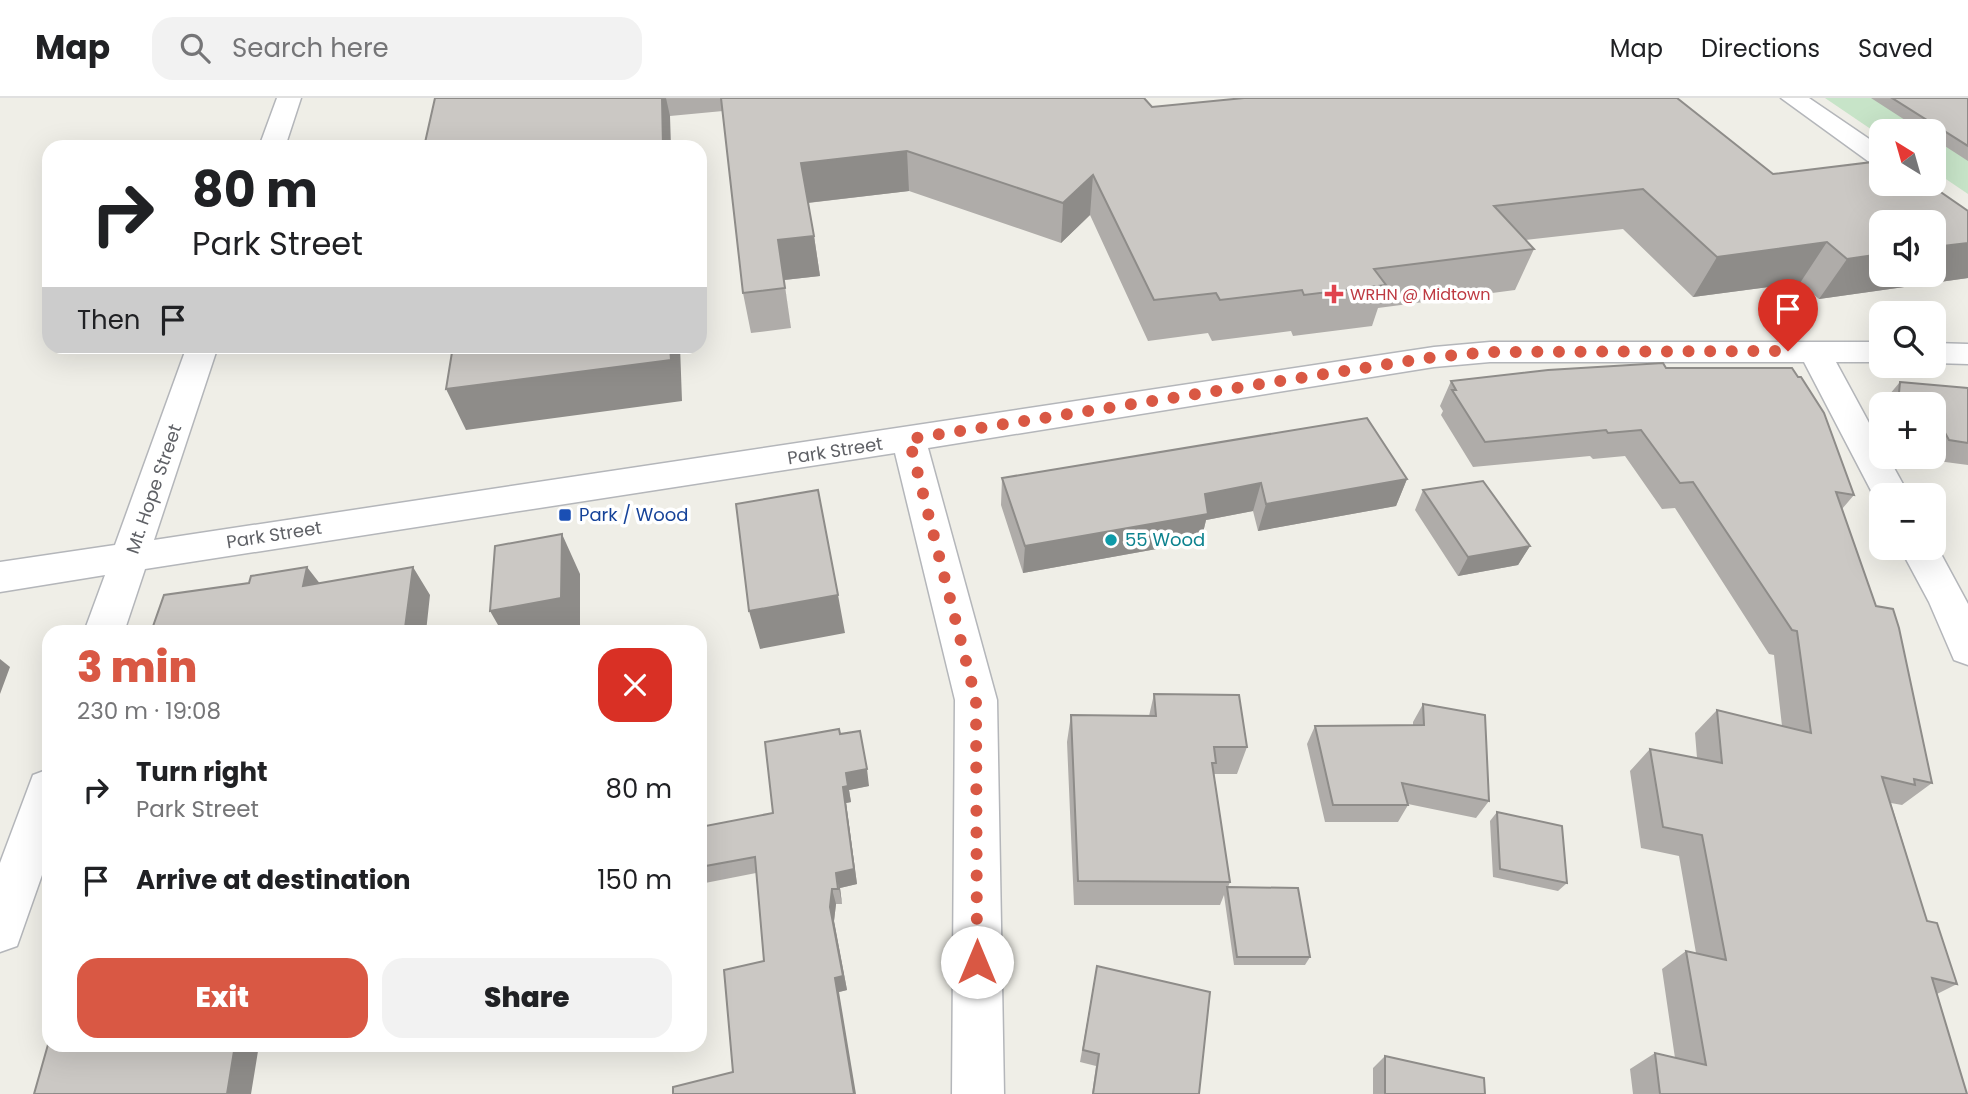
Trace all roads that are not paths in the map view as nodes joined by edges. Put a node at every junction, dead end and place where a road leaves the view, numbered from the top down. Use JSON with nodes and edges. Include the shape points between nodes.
{"nodes":[{"id":1,"x":289,"y":98,"type":"edge"},
{"id":2,"x":1793,"y":98,"type":"edge"},
{"id":3,"x":274,"y":140,"type":"edge"},
{"id":4,"x":1869,"y":151,"type":"edge"},
{"id":5,"x":1814,"y":351,"type":"junction"},
{"id":6,"x":1869,"y":352,"type":"edge"},
{"id":7,"x":1946,"y":353,"type":"edge"},
{"id":8,"x":200,"y":354,"type":"edge"},
{"id":9,"x":1968,"y":354,"type":"edge"},
{"id":10,"x":909,"y":439,"type":"junction"},
{"id":11,"x":1885,"y":483,"type":"edge"},
{"id":12,"x":130,"y":556,"type":"junction"},
{"id":13,"x":1925,"y":560,"type":"edge"},
{"id":14,"x":0,"y":577,"type":"edge"},
{"id":15,"x":106,"y":625,"type":"edge"},
{"id":16,"x":1968,"y":649,"type":"edge"},
{"id":17,"x":42,"y":809,"type":"edge"},
{"id":18,"x":0,"y":929,"type":"edge"},
{"id":19,"x":978,"y":1094,"type":"edge"}],
"edges":[{"from":1,"to":3,"type":"street"},
{"from":2,"to":4,"type":"street"},
{"from":5,"to":6,"type":"street","name":"Park Street"},
{"from":5,"to":10,"type":"street","name":"Park Street","via":[[1490,352],[1434,357]]},
{"from":5,"to":11,"type":"street"},
{"from":7,"to":9,"type":"street"},
{"from":8,"to":12,"type":"street","name":"Mt. Hope Street"},
{"from":10,"to":12,"type":"street","name":"Park Street"},
{"from":10,"to":19,"type":"street","via":[[976,700]]},
{"from":12,"to":14,"type":"street","name":"Park Street"},
{"from":12,"to":15,"type":"street","name":"Mt. Hope Street"},
{"from":13,"to":16,"type":"street"},
{"from":17,"to":18,"type":"street"}]}
